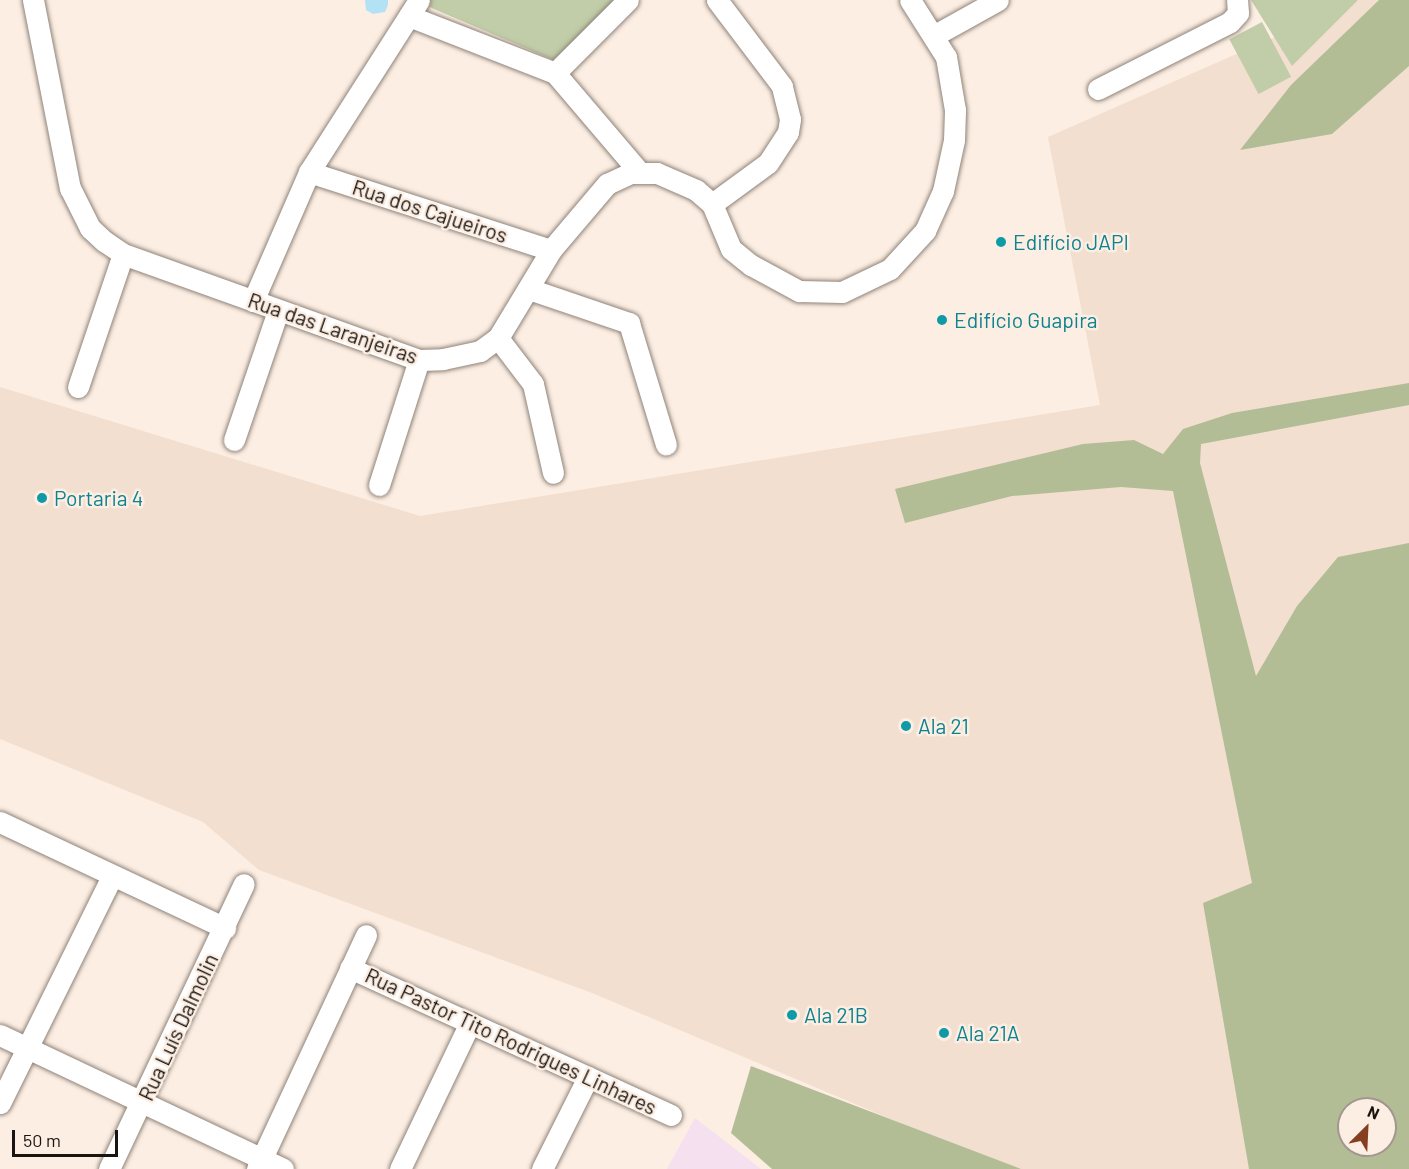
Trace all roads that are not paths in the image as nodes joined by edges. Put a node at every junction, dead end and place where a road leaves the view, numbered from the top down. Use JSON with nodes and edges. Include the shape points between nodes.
{"nodes":[{"id":1,"x":33,"y":0,"type":"edge"},
{"id":2,"x":628,"y":0,"type":"edge"},
{"id":3,"x":717,"y":0,"type":"edge"},
{"id":4,"x":910,"y":0,"type":"edge"},
{"id":5,"x":998,"y":0,"type":"edge"},
{"id":6,"x":1237,"y":0,"type":"edge"},
{"id":7,"x":414,"y":8,"type":"edge"},
{"id":8,"x":935,"y":35,"type":"junction"},
{"id":9,"x":555,"y":74,"type":"junction"},
{"id":10,"x":1098,"y":89,"type":"dead end"},
{"id":11,"x":309,"y":172,"type":"junction"},
{"id":12,"x":640,"y":173,"type":"junction"},
{"id":13,"x":712,"y":204,"type":"junction"},
{"id":14,"x":552,"y":250,"type":"junction"},
{"id":15,"x":123,"y":254,"type":"junction"},
{"id":16,"x":529,"y":289,"type":"junction"},
{"id":17,"x":253,"y":301,"type":"junction"},
{"id":18,"x":278,"y":312,"type":"junction"},
{"id":19,"x":498,"y":338,"type":"junction"},
{"id":20,"x":419,"y":360,"type":"junction"},
{"id":21,"x":78,"y":387,"type":"dead end"},
{"id":22,"x":234,"y":440,"type":"dead end"},
{"id":23,"x":666,"y":445,"type":"dead end"},
{"id":24,"x":553,"y":473,"type":"dead end"},
{"id":25,"x":380,"y":484,"type":"dead end"},
{"id":26,"x":0,"y":822,"type":"edge"},
{"id":27,"x":112,"y":876,"type":"junction"},
{"id":28,"x":244,"y":885,"type":"dead end"},
{"id":29,"x":225,"y":928,"type":"junction"},
{"id":30,"x":366,"y":935,"type":"dead end"},
{"id":31,"x":350,"y":968,"type":"junction"},
{"id":32,"x":470,"y":1023,"type":"junction"},
{"id":33,"x":0,"y":1035,"type":"edge"},
{"id":34,"x":28,"y":1047,"type":"junction"},
{"id":35,"x":588,"y":1077,"type":"junction"},
{"id":36,"x":143,"y":1101,"type":"junction"},
{"id":37,"x":0,"y":1102,"type":"edge"},
{"id":38,"x":671,"y":1115,"type":"dead end"},
{"id":39,"x":260,"y":1164,"type":"edge"},
{"id":40,"x":109,"y":1169,"type":"edge"},
{"id":41,"x":283,"y":1169,"type":"edge"},
{"id":42,"x":400,"y":1169,"type":"edge"},
{"id":43,"x":542,"y":1169,"type":"edge"}],
"edges":[{"from":1,"to":15,"type":"street","name":"Rua das Laranjeiras","via":[[70,188],[90,228]]},
{"from":2,"to":9,"type":"street"},
{"from":3,"to":13,"type":"street","via":[[782,86],[790,119],[788,132],[768,163]]},
{"from":4,"to":8,"type":"street"},
{"from":5,"to":8,"type":"street"},
{"from":6,"to":10,"type":"street","via":[[1238,13],[1230,22]]},
{"from":7,"to":9,"type":"street"},
{"from":7,"to":11,"type":"street"},
{"from":8,"to":13,"type":"street","via":[[946,57],[952,93],[953,151],[944,191],[925,231],[890,269],[842,292],[799,291],[751,265],[731,249]]},
{"from":9,"to":12,"type":"street"},
{"from":11,"to":14,"type":"street","name":"Rua dos Cajueiros"},
{"from":11,"to":17,"type":"street"},
{"from":12,"to":13,"type":"street","name":"Rua das Laranjeiras","via":[[657,173],[681,181]]},
{"from":12,"to":14,"type":"street","name":"Rua das Laranjeiras","via":[[607,184]]},
{"from":14,"to":16,"type":"street","name":"Rua das Laranjeiras"},
{"from":15,"to":17,"type":"street","name":"Rua das Laranjeiras"},
{"from":15,"to":21,"type":"street"},
{"from":16,"to":19,"type":"street","name":"Rua das Laranjeiras"},
{"from":16,"to":23,"type":"street","via":[[629,323]]},
{"from":17,"to":18,"type":"street","name":"Rua das Laranjeiras"},
{"from":18,"to":20,"type":"street","name":"Rua das Laranjeiras"},
{"from":18,"to":22,"type":"street"},
{"from":19,"to":20,"type":"street","name":"Rua das Laranjeiras","via":[[480,351]]},
{"from":19,"to":24,"type":"street","via":[[533,384]]},
{"from":20,"to":25,"type":"street"},
{"from":26,"to":27,"type":"street"},
{"from":27,"to":29,"type":"street"},
{"from":27,"to":34,"type":"street"},
{"from":28,"to":29,"type":"street","name":"Rua Luís Dalmolin"},
{"from":29,"to":36,"type":"street","name":"Rua Luís Dalmolin"},
{"from":30,"to":31,"type":"street"},
{"from":31,"to":32,"type":"street","name":"Rua Pastor Tito Rodrigues Linhares"},
{"from":31,"to":39,"type":"street"},
{"from":32,"to":35,"type":"street","name":"Rua Pastor Tito Rodrigues Linhares"},
{"from":32,"to":42,"type":"street"},
{"from":33,"to":34,"type":"street"},
{"from":34,"to":36,"type":"street"},
{"from":34,"to":37,"type":"street"},
{"from":35,"to":38,"type":"street","name":"Rua Pastor Tito Rodrigues Linhares"},
{"from":35,"to":43,"type":"street"},
{"from":36,"to":39,"type":"street"},
{"from":36,"to":40,"type":"street","name":"Rua Luís Dalmolin"},
{"from":39,"to":41,"type":"street"}]}
